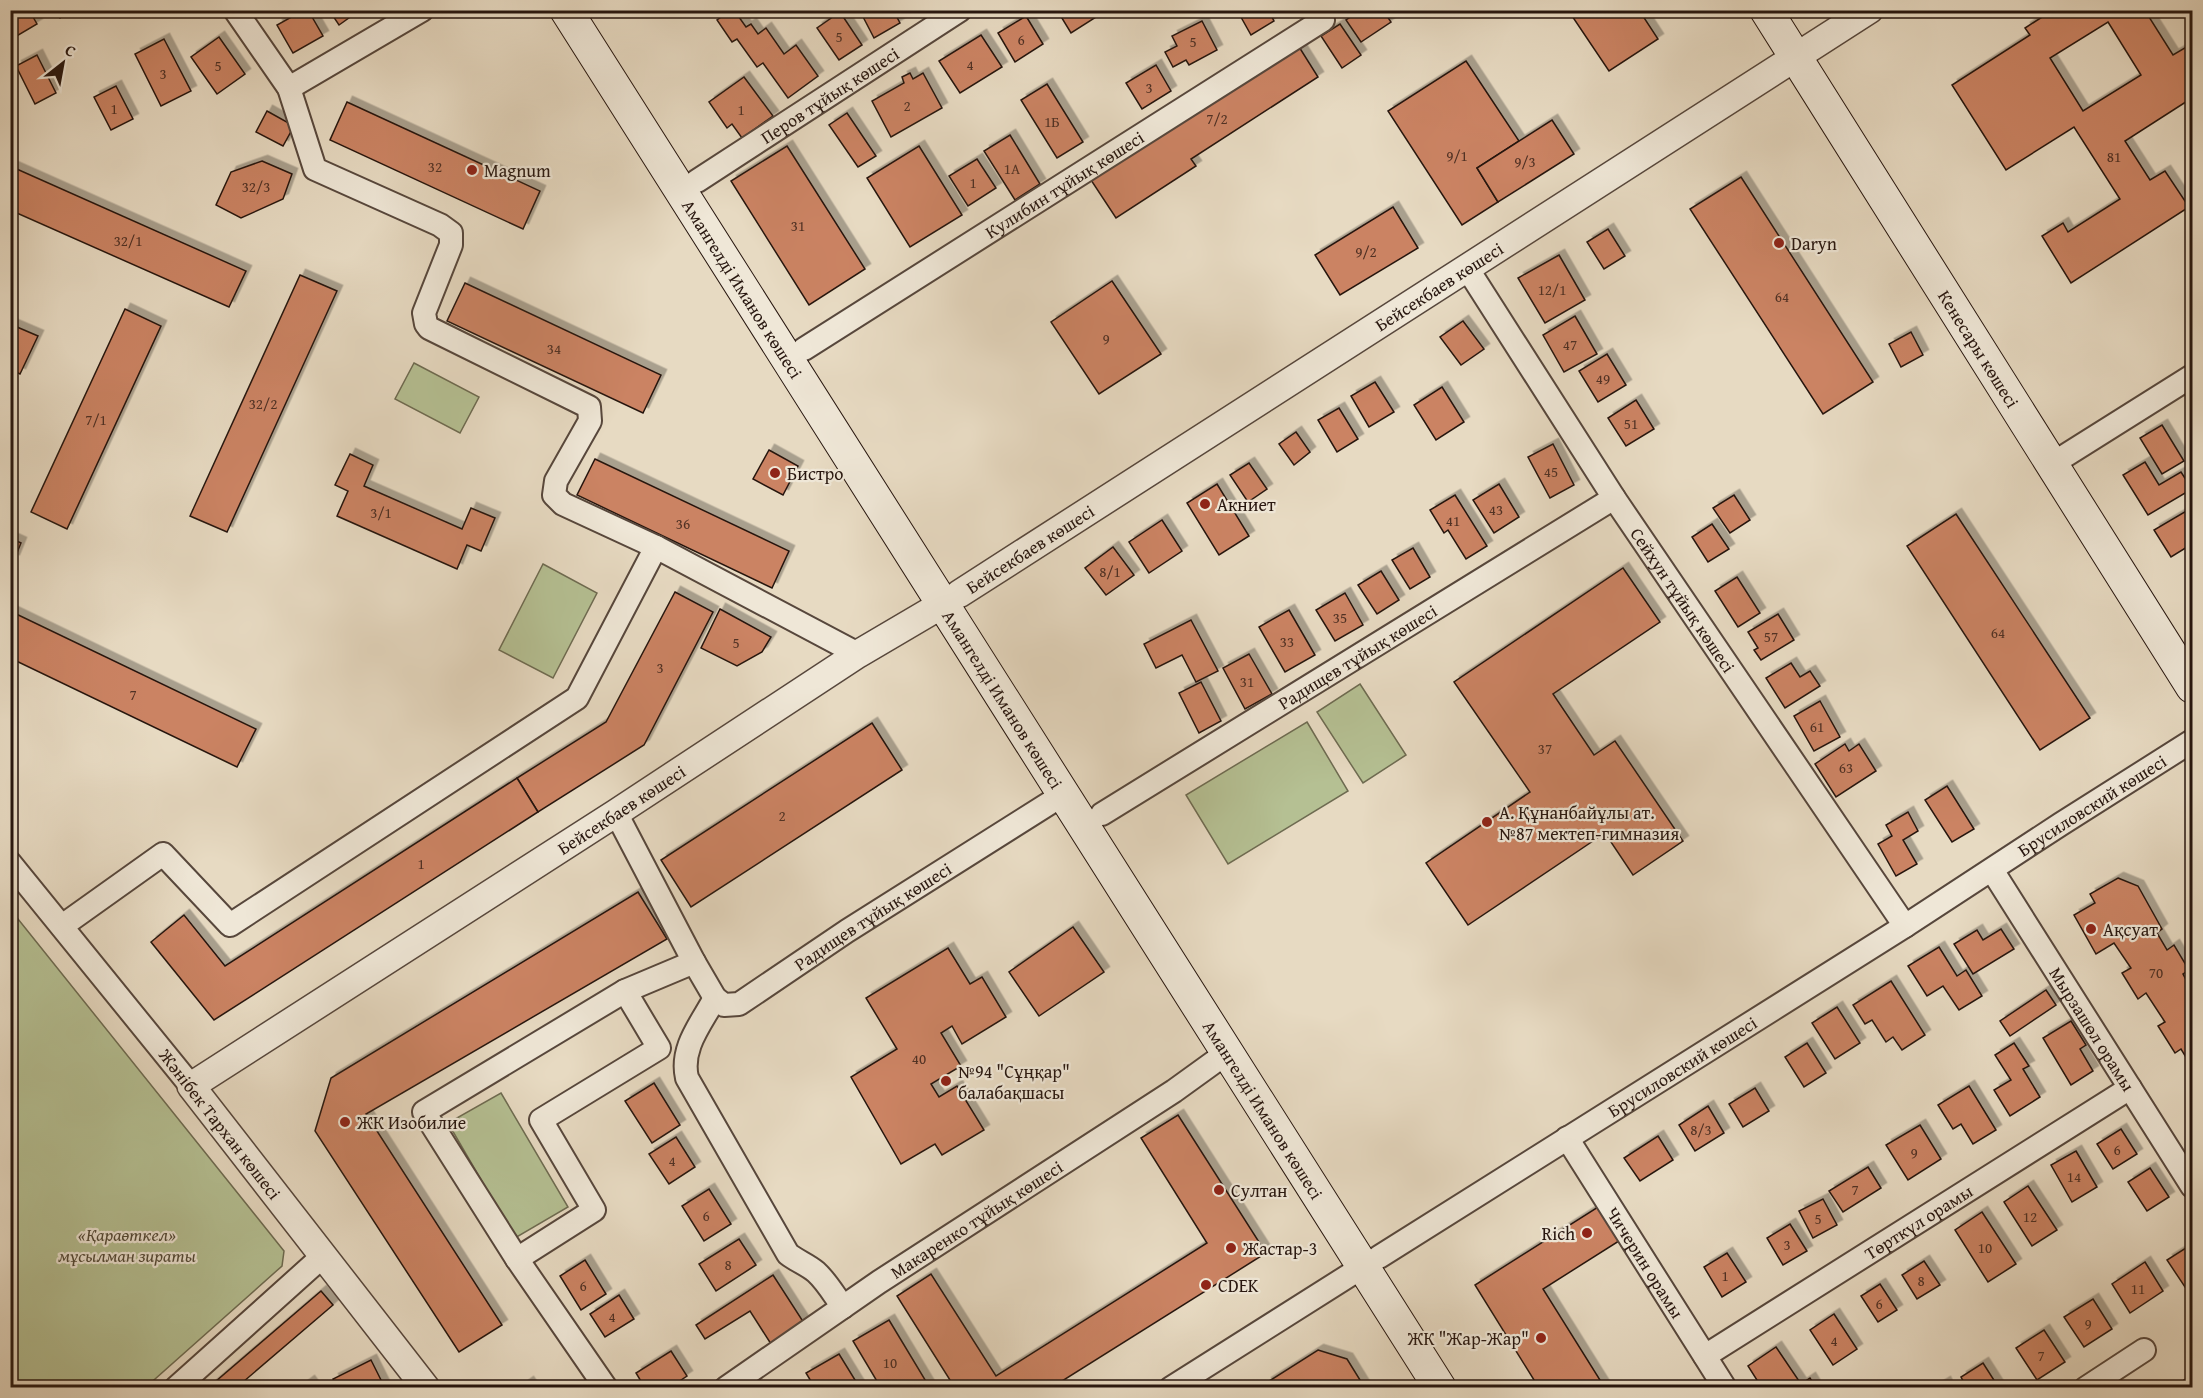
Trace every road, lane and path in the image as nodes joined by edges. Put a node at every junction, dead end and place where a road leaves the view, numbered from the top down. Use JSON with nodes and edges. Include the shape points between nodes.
{"nodes":[{"id":1,"x":235,"y":10,"type":"edge"},
{"id":2,"x":422,"y":10,"type":"edge"},
{"id":3,"x":566,"y":10,"type":"edge"},
{"id":4,"x":588,"y":10,"type":"edge"},
{"id":5,"x":960,"y":10,"type":"edge"},
{"id":6,"x":1766,"y":10,"type":"edge"},
{"id":7,"x":1869,"y":10,"type":"edge"},
{"id":8,"x":1320,"y":15,"type":"edge"},
{"id":9,"x":1796,"y":57,"type":"junction"},
{"id":10,"x":289,"y":88,"type":"junction"},
{"id":11,"x":697,"y":181,"type":"junction"},
{"id":12,"x":1467,"y":268,"type":"junction"},
{"id":13,"x":804,"y":349,"type":"junction"},
{"id":14,"x":2193,"y":376,"type":"edge"},
{"id":15,"x":2052,"y":464,"type":"junction"},
{"id":16,"x":1614,"y":498,"type":"junction"},
{"id":17,"x":656,"y":547,"type":"junction"},
{"id":18,"x":951,"y":599,"type":"junction"},
{"id":19,"x":858,"y":654,"type":"junction"},
{"id":20,"x":2193,"y":687,"type":"edge"},
{"id":21,"x":2193,"y":741,"type":"edge"},
{"id":22,"x":1064,"y":794,"type":"junction"},
{"id":23,"x":616,"y":813,"type":"junction"},
{"id":24,"x":1102,"y":814,"type":"junction"},
{"id":25,"x":10,"y":863,"type":"edge"},
{"id":26,"x":1992,"y":870,"type":"junction"},
{"id":27,"x":62,"y":926,"type":"junction"},
{"id":28,"x":1905,"y":926,"type":"junction"},
{"id":29,"x":694,"y":962,"type":"junction"},
{"id":30,"x":625,"y":991,"type":"junction"},
{"id":31,"x":715,"y":999,"type":"junction"},
{"id":32,"x":1228,"y":1052,"type":"junction"},
{"id":33,"x":191,"y":1086,"type":"junction"},
{"id":34,"x":2130,"y":1088,"type":"junction"},
{"id":35,"x":1567,"y":1138,"type":"junction"},
{"id":36,"x":2193,"y":1186,"type":"edge"},
{"id":37,"x":323,"y":1256,"type":"junction"},
{"id":38,"x":517,"y":1259,"type":"junction"},
{"id":39,"x":1371,"y":1261,"type":"junction"},
{"id":40,"x":843,"y":1307,"type":"junction"},
{"id":41,"x":2144,"y":1350,"type":"dead end"},
{"id":42,"x":1705,"y":1356,"type":"junction"},
{"id":43,"x":176,"y":1388,"type":"edge"},
{"id":44,"x":426,"y":1388,"type":"edge"},
{"id":45,"x":606,"y":1388,"type":"edge"},
{"id":46,"x":726,"y":1388,"type":"edge"},
{"id":47,"x":1171,"y":1388,"type":"edge"},
{"id":48,"x":1440,"y":1388,"type":"edge"},
{"id":49,"x":1462,"y":1388,"type":"edge"},
{"id":50,"x":1725,"y":1388,"type":"edge"},
{"id":51,"x":2086,"y":1388,"type":"edge"}],
"edges":[{"from":1,"to":10,"type":"street"},
{"from":2,"to":10,"type":"street"},
{"from":3,"to":18,"type":"main road","name":"Амангелді Иманов көшесі"},
{"from":4,"to":11,"type":"main road","name":"Амангелді Иманов көшесі"},
{"from":5,"to":11,"type":"street","name":"Перов тұйық көшесі"},
{"from":6,"to":9,"type":"main road","name":"Кенесары көшесі"},
{"from":7,"to":9,"type":"street","name":"Бейсекбаев көшесі"},
{"from":8,"to":13,"type":"street","name":"Кулибин тұйық көшесі"},
{"from":9,"to":12,"type":"street","name":"Бейсекбаев көшесі"},
{"from":9,"to":15,"type":"main road","name":"Кенесары көшесі"},
{"from":10,"to":17,"type":"street","via":[[315,169],[451,233],[451,245],[424,313],[429,328],[589,407],[590,421],[556,482],[554,495],[563,504]]},
{"from":11,"to":13,"type":"main road","name":"Амангелді Иманов көшесі"},
{"from":12,"to":16,"type":"street","name":"Сейхун тұйық көшесі"},
{"from":12,"to":18,"type":"street","name":"Бейсекбаев көшесі"},
{"from":13,"to":18,"type":"main road","name":"Амангелді Иманов көшесі"},
{"from":14,"to":15,"type":"street"},
{"from":15,"to":20,"type":"main road","name":"Кенесары көшесі"},
{"from":16,"to":24,"type":"street","name":"Радищев тұйық көшесі"},
{"from":16,"to":28,"type":"street","name":"Сейхун тұйық көшесі"},
{"from":17,"to":19,"type":"street"},
{"from":17,"to":27,"type":"street","via":[[577,698],[230,925],[163,854]]},
{"from":18,"to":19,"type":"street","name":"Бейсекбаев көшесі"},
{"from":18,"to":22,"type":"main road","name":"Амангелді Иманов көшесі"},
{"from":18,"to":24,"type":"main road","name":"Амангелді Иманов көшесі"},
{"from":19,"to":23,"type":"street","name":"Бейсекбаев көшесі"},
{"from":21,"to":26,"type":"street","name":"Брусиловский көшесі"},
{"from":22,"to":31,"type":"street","name":"Радищев тұйық көшесі","via":[[739,1004],[724,1005]]},
{"from":22,"to":32,"type":"main road","name":"Амангелді Иманов көшесі"},
{"from":23,"to":29,"type":"street"},
{"from":23,"to":33,"type":"street","name":"Бейсекбаев көшесі"},
{"from":24,"to":39,"type":"main road","name":"Амангелді Иманов көшесі"},
{"from":25,"to":27,"type":"street","name":"Жәнібек Тархан көшесі"},
{"from":26,"to":28,"type":"street","name":"Брусиловский көшесі"},
{"from":26,"to":34,"type":"street","name":"Мырзашөл орамы"},
{"from":27,"to":33,"type":"street","name":"Жәнібек Тархан көшесі"},
{"from":28,"to":35,"type":"street","name":"Брусиловский көшесі"},
{"from":29,"to":30,"type":"street"},
{"from":29,"to":31,"type":"street"},
{"from":30,"to":38,"type":"street","via":[[659,1048],[542,1120],[594,1210]]},
{"from":30,"to":38,"type":"street","via":[[424,1112]]},
{"from":31,"to":40,"type":"street","via":[[686,1050],[687,1078],[788,1254],[814,1270]]},
{"from":32,"to":39,"type":"main road","name":"Амангелді Иманов көшесі"},
{"from":32,"to":40,"type":"street","name":"Макаренко тұйық көшесі"},
{"from":33,"to":37,"type":"street","name":"Жәнібек Тархан көшесі"},
{"from":34,"to":36,"type":"street","name":"Мырзашөл орамы"},
{"from":34,"to":42,"type":"street","name":"Төрткүл орамы"},
{"from":35,"to":39,"type":"street","name":"Брусиловский көшесі"},
{"from":35,"to":42,"type":"street","name":"Чичерин орамы"},
{"from":37,"to":43,"type":"street"},
{"from":37,"to":44,"type":"street","name":"Жәнібек Тархан көшесі"},
{"from":38,"to":45,"type":"street"},
{"from":39,"to":47,"type":"street","name":"Брусиловский көшесі"},
{"from":39,"to":48,"type":"main road","name":"Амангелді Иманов көшесі"},
{"from":39,"to":49,"type":"main road","name":"Амангелді Иманов көшесі"},
{"from":40,"to":46,"type":"street","name":"Макаренко тұйық көшесі"},
{"from":41,"to":51,"type":"street"},
{"from":42,"to":50,"type":"street","name":"Чичерин орамы"}]}
